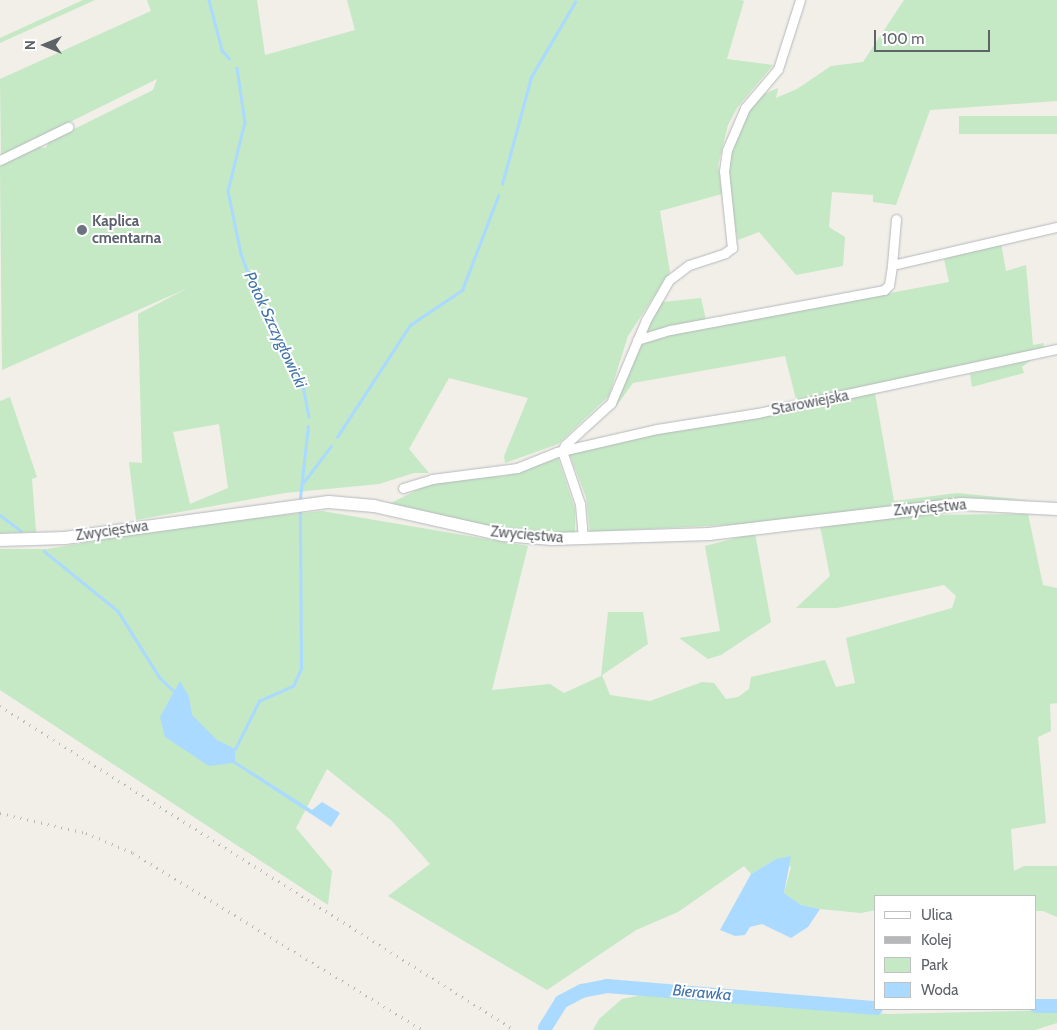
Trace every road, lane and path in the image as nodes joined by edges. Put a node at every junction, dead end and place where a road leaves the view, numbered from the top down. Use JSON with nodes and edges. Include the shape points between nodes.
{"nodes":[{"id":1,"x":800,"y":0,"type":"edge"},
{"id":2,"x":68,"y":127,"type":"dead end"},
{"id":3,"x":0,"y":160,"type":"edge"},
{"id":4,"x":896,"y":219,"type":"dead end"},
{"id":5,"x":1057,"y":227,"type":"edge"},
{"id":6,"x":892,"y":265,"type":"junction"},
{"id":7,"x":637,"y":340,"type":"junction"},
{"id":8,"x":1057,"y":350,"type":"edge"},
{"id":9,"x":562,"y":451,"type":"junction"},
{"id":10,"x":403,"y":488,"type":"dead end"},
{"id":11,"x":1057,"y":510,"type":"edge"},
{"id":12,"x":584,"y":538,"type":"junction"},
{"id":13,"x":0,"y":540,"type":"edge"}],
"edges":[{"from":1,"to":7,"type":"street","name":"Starowiejska","via":[[778,69],[745,108],[727,150],[724,171],[732,248],[688,265],[674,275]]},
{"from":2,"to":3,"type":"street"},
{"from":4,"to":6,"type":"street"},
{"from":5,"to":6,"type":"street"},
{"from":6,"to":7,"type":"street","via":[[884,290],[670,330]]},
{"from":7,"to":9,"type":"street","name":"Starowiejska","via":[[611,403],[564,445]]},
{"from":8,"to":9,"type":"street","name":"Starowiejska","via":[[856,394],[657,429]]},
{"from":9,"to":10,"type":"street","name":"Starowiejska","via":[[517,468],[432,479]]},
{"from":9,"to":12,"type":"street","via":[[580,504]]},
{"from":11,"to":12,"type":"main road","name":"Zwycięstwa","via":[[962,504],[709,534]]},
{"from":12,"to":13,"type":"main road","name":"Zwycięstwa","via":[[513,536],[374,506],[329,502],[65,538]]}]}
